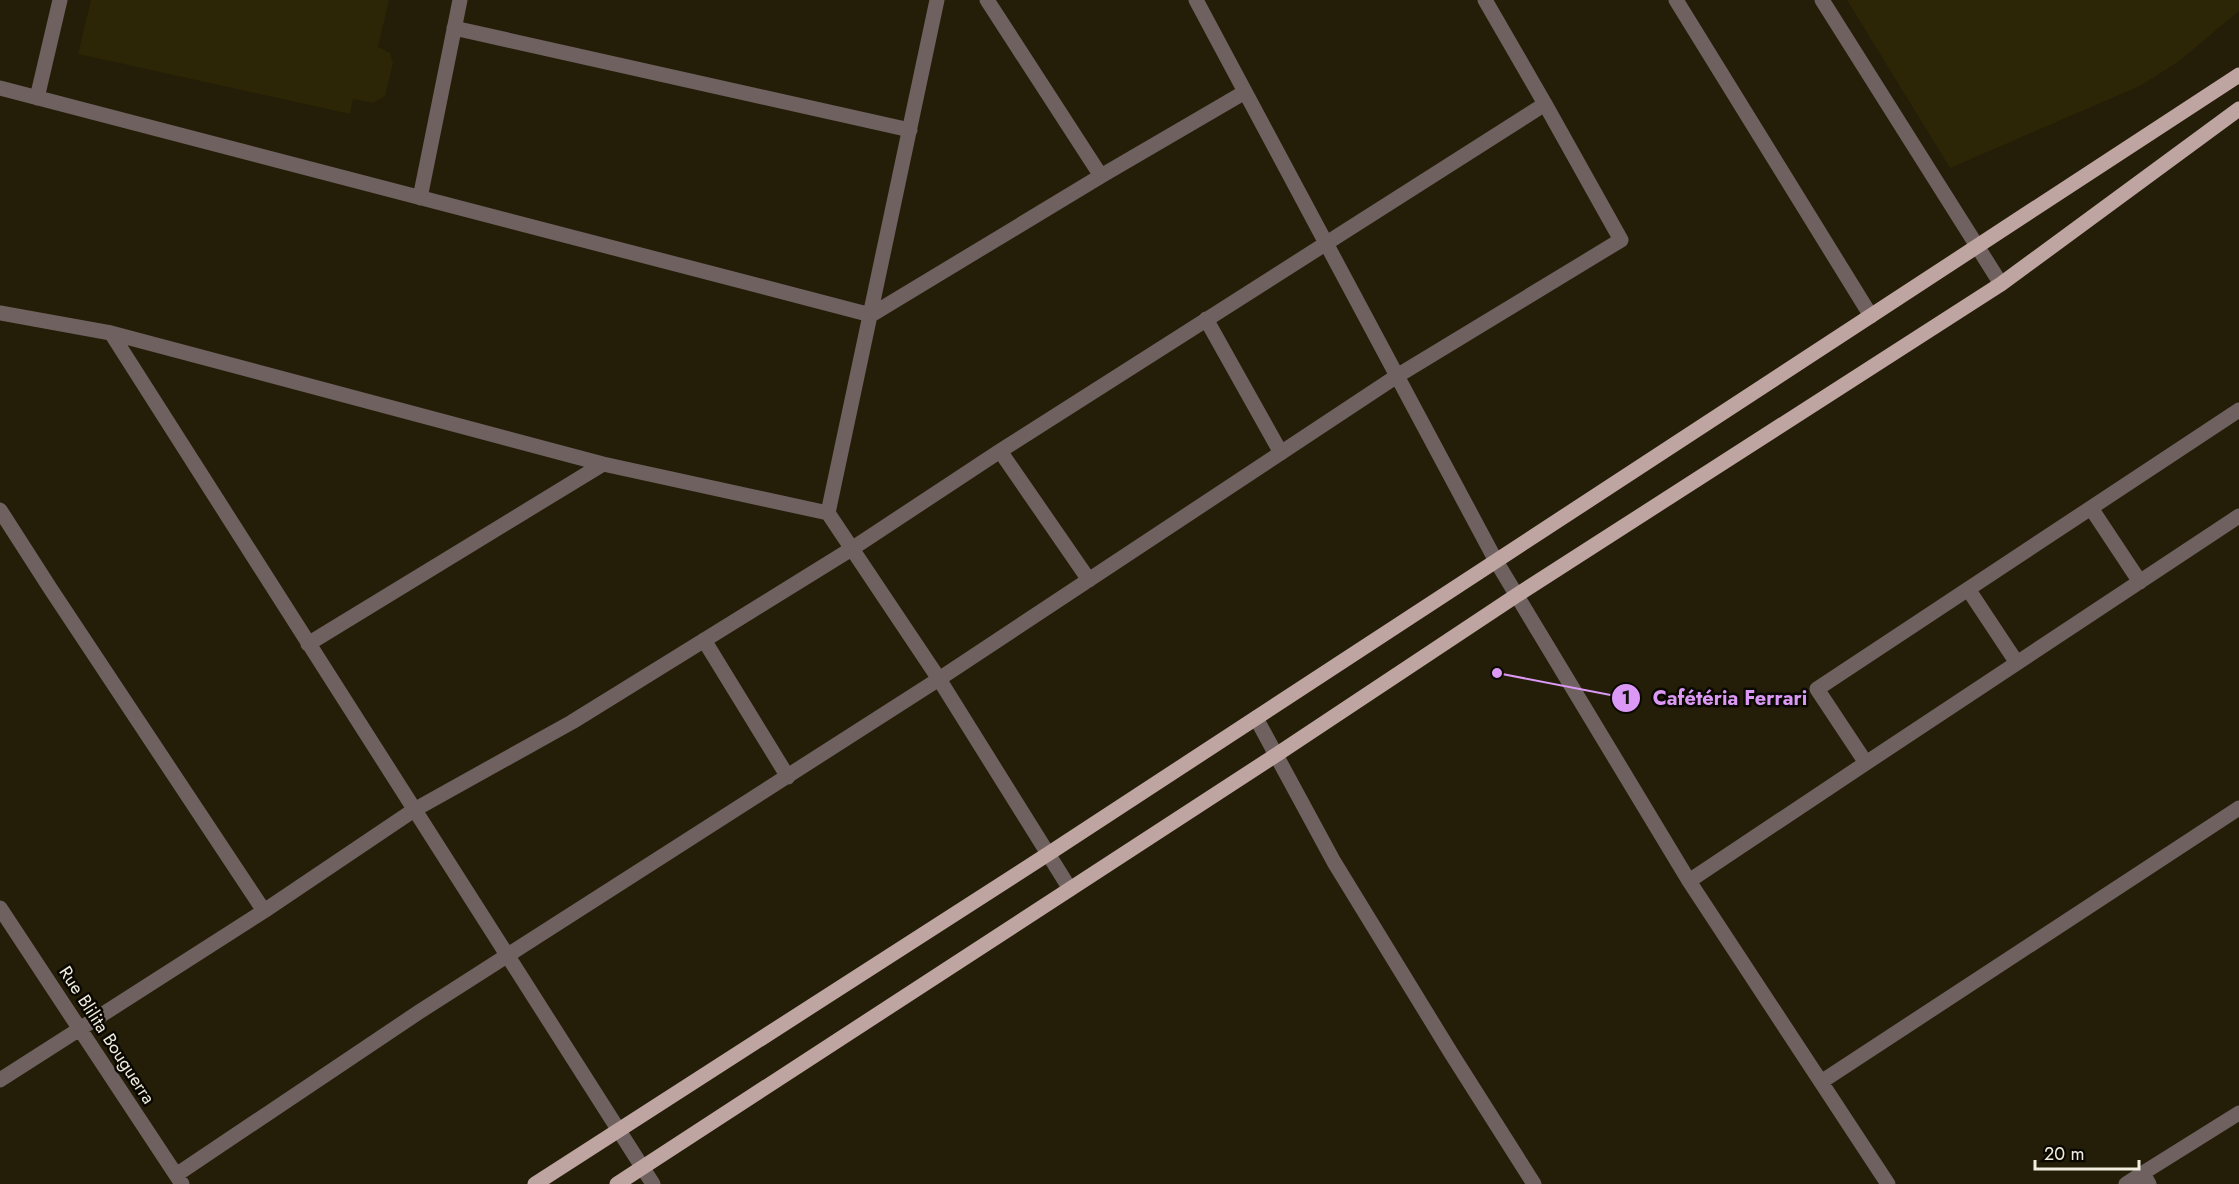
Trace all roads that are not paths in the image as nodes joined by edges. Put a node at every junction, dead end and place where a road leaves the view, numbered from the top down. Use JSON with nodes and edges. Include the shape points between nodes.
{"nodes":[{"id":1,"x":60,"y":0,"type":"edge"},
{"id":2,"x":460,"y":0,"type":"edge"},
{"id":3,"x":937,"y":0,"type":"edge"},
{"id":4,"x":987,"y":0,"type":"edge"},
{"id":5,"x":1196,"y":0,"type":"edge"},
{"id":6,"x":1485,"y":0,"type":"edge"},
{"id":7,"x":1676,"y":0,"type":"edge"},
{"id":8,"x":1822,"y":0,"type":"edge"},
{"id":9,"x":454,"y":28,"type":"junction"},
{"id":10,"x":2239,"y":75,"type":"edge"},
{"id":11,"x":0,"y":88,"type":"edge"},
{"id":12,"x":1245,"y":92,"type":"junction"},
{"id":13,"x":38,"y":98,"type":"junction"},
{"id":14,"x":1545,"y":104,"type":"junction"},
{"id":15,"x":2239,"y":109,"type":"edge"},
{"id":16,"x":910,"y":130,"type":"junction"},
{"id":17,"x":1101,"y":177,"type":"junction"},
{"id":18,"x":420,"y":198,"type":"junction"},
{"id":19,"x":1326,"y":242,"type":"junction"},
{"id":20,"x":1978,"y":246,"type":"junction"},
{"id":21,"x":2001,"y":284,"type":"junction"},
{"id":22,"x":0,"y":313,"type":"edge"},
{"id":23,"x":871,"y":315,"type":"junction"},
{"id":24,"x":1871,"y":316,"type":"junction"},
{"id":25,"x":1206,"y":319,"type":"junction"},
{"id":26,"x":111,"y":333,"type":"junction"},
{"id":27,"x":1397,"y":376,"type":"junction"},
{"id":28,"x":2239,"y":410,"type":"edge"},
{"id":29,"x":1000,"y":451,"type":"junction"},
{"id":30,"x":1281,"y":453,"type":"junction"},
{"id":31,"x":603,"y":464,"type":"junction"},
{"id":32,"x":2091,"y":507,"type":"junction"},
{"id":33,"x":0,"y":510,"type":"edge"},
{"id":34,"x":828,"y":513,"type":"junction"},
{"id":35,"x":2239,"y":516,"type":"edge"},
{"id":36,"x":853,"y":548,"type":"junction"},
{"id":37,"x":1496,"y":561,"type":"junction"},
{"id":38,"x":1089,"y":580,"type":"junction"},
{"id":39,"x":2140,"y":582,"type":"junction"},
{"id":40,"x":1968,"y":589,"type":"junction"},
{"id":41,"x":1517,"y":595,"type":"junction"},
{"id":42,"x":704,"y":640,"type":"junction"},
{"id":43,"x":308,"y":644,"type":"junction"},
{"id":44,"x":2017,"y":663,"type":"junction"},
{"id":45,"x":939,"y":679,"type":"junction"},
{"id":46,"x":1256,"y":718,"type":"junction"},
{"id":47,"x":1276,"y":755,"type":"junction"},
{"id":48,"x":1866,"y":763,"type":"junction"},
{"id":49,"x":788,"y":777,"type":"junction"},
{"id":50,"x":2239,"y":808,"type":"edge"},
{"id":51,"x":414,"y":810,"type":"junction"},
{"id":52,"x":1048,"y":854,"type":"junction"},
{"id":53,"x":1689,"y":880,"type":"junction"},
{"id":54,"x":1070,"y":889,"type":"junction"},
{"id":55,"x":0,"y":908,"type":"edge"},
{"id":56,"x":264,"y":911,"type":"junction"},
{"id":57,"x":507,"y":956,"type":"junction"},
{"id":58,"x":80,"y":1029,"type":"junction"},
{"id":59,"x":0,"y":1080,"type":"edge"},
{"id":60,"x":1821,"y":1082,"type":"junction"},
{"id":61,"x":2239,"y":1113,"type":"edge"},
{"id":62,"x":618,"y":1129,"type":"junction"},
{"id":63,"x":642,"y":1168,"type":"junction"},
{"id":64,"x":179,"y":1179,"type":"edge"},
{"id":65,"x":2146,"y":1179,"type":"edge"},
{"id":66,"x":535,"y":1184,"type":"edge"},
{"id":67,"x":618,"y":1184,"type":"edge"},
{"id":68,"x":653,"y":1184,"type":"edge"},
{"id":69,"x":1534,"y":1184,"type":"edge"},
{"id":70,"x":1888,"y":1184,"type":"edge"},
{"id":71,"x":2126,"y":1184,"type":"edge"}],
"edges":[{"from":1,"to":13,"type":"street"},
{"from":2,"to":9,"type":"street"},
{"from":3,"to":16,"type":"street"},
{"from":4,"to":17,"type":"street"},
{"from":5,"to":12,"type":"street"},
{"from":6,"to":14,"type":"street"},
{"from":7,"to":24,"type":"street"},
{"from":8,"to":20,"type":"street"},
{"from":9,"to":16,"type":"street"},
{"from":9,"to":18,"type":"street"},
{"from":10,"to":20,"type":"main road"},
{"from":11,"to":13,"type":"street"},
{"from":12,"to":17,"type":"street"},
{"from":12,"to":19,"type":"street"},
{"from":13,"to":18,"type":"street"},
{"from":14,"to":19,"type":"street"},
{"from":14,"to":27,"type":"street","via":[[1621,240]]},
{"from":15,"to":21,"type":"main road"},
{"from":16,"to":23,"type":"street"},
{"from":17,"to":23,"type":"street"},
{"from":18,"to":23,"type":"street"},
{"from":19,"to":25,"type":"street"},
{"from":19,"to":27,"type":"street"},
{"from":20,"to":21,"type":"street"},
{"from":20,"to":24,"type":"main road"},
{"from":21,"to":41,"type":"main road"},
{"from":22,"to":26,"type":"street"},
{"from":23,"to":34,"type":"street"},
{"from":24,"to":37,"type":"main road"},
{"from":25,"to":29,"type":"street"},
{"from":25,"to":30,"type":"street"},
{"from":26,"to":31,"type":"street"},
{"from":26,"to":43,"type":"street"},
{"from":27,"to":30,"type":"street"},
{"from":27,"to":37,"type":"street"},
{"from":28,"to":32,"type":"street"},
{"from":29,"to":36,"type":"street"},
{"from":29,"to":38,"type":"street"},
{"from":30,"to":38,"type":"street"},
{"from":31,"to":34,"type":"street"},
{"from":31,"to":43,"type":"street"},
{"from":32,"to":39,"type":"street"},
{"from":32,"to":40,"type":"street"},
{"from":33,"to":56,"type":"street"},
{"from":34,"to":36,"type":"street"},
{"from":35,"to":39,"type":"street"},
{"from":36,"to":42,"type":"street"},
{"from":36,"to":45,"type":"street"},
{"from":37,"to":41,"type":"street"},
{"from":37,"to":46,"type":"main road"},
{"from":38,"to":45,"type":"street"},
{"from":39,"to":44,"type":"street"},
{"from":40,"to":44,"type":"street"},
{"from":40,"to":48,"type":"street","via":[[1817,688]]},
{"from":41,"to":47,"type":"main road"},
{"from":41,"to":53,"type":"street"},
{"from":42,"to":49,"type":"street"},
{"from":42,"to":51,"type":"street","via":[[572,722]]},
{"from":43,"to":51,"type":"street"},
{"from":44,"to":48,"type":"street"},
{"from":45,"to":49,"type":"street"},
{"from":45,"to":52,"type":"street"},
{"from":46,"to":47,"type":"street"},
{"from":46,"to":52,"type":"main road"},
{"from":47,"to":54,"type":"main road"},
{"from":47,"to":69,"type":"street","via":[[1334,862]]},
{"from":48,"to":53,"type":"street"},
{"from":49,"to":57,"type":"street"},
{"from":50,"to":60,"type":"street"},
{"from":51,"to":56,"type":"street"},
{"from":51,"to":57,"type":"street"},
{"from":52,"to":54,"type":"street"},
{"from":52,"to":62,"type":"main road"},
{"from":53,"to":60,"type":"street"},
{"from":54,"to":63,"type":"main road"},
{"from":55,"to":58,"type":"street","name":"Rue Blilita Bouguerra"},
{"from":56,"to":58,"type":"street"},
{"from":57,"to":62,"type":"street"},
{"from":57,"to":64,"type":"street"},
{"from":58,"to":59,"type":"street"},
{"from":58,"to":64,"type":"street","name":"Rue Blilita Bouguerra"},
{"from":60,"to":70,"type":"street"},
{"from":61,"to":65,"type":"street"},
{"from":62,"to":63,"type":"street"},
{"from":62,"to":66,"type":"main road"},
{"from":63,"to":67,"type":"main road"},
{"from":63,"to":68,"type":"street"},
{"from":65,"to":71,"type":"street"}]}
